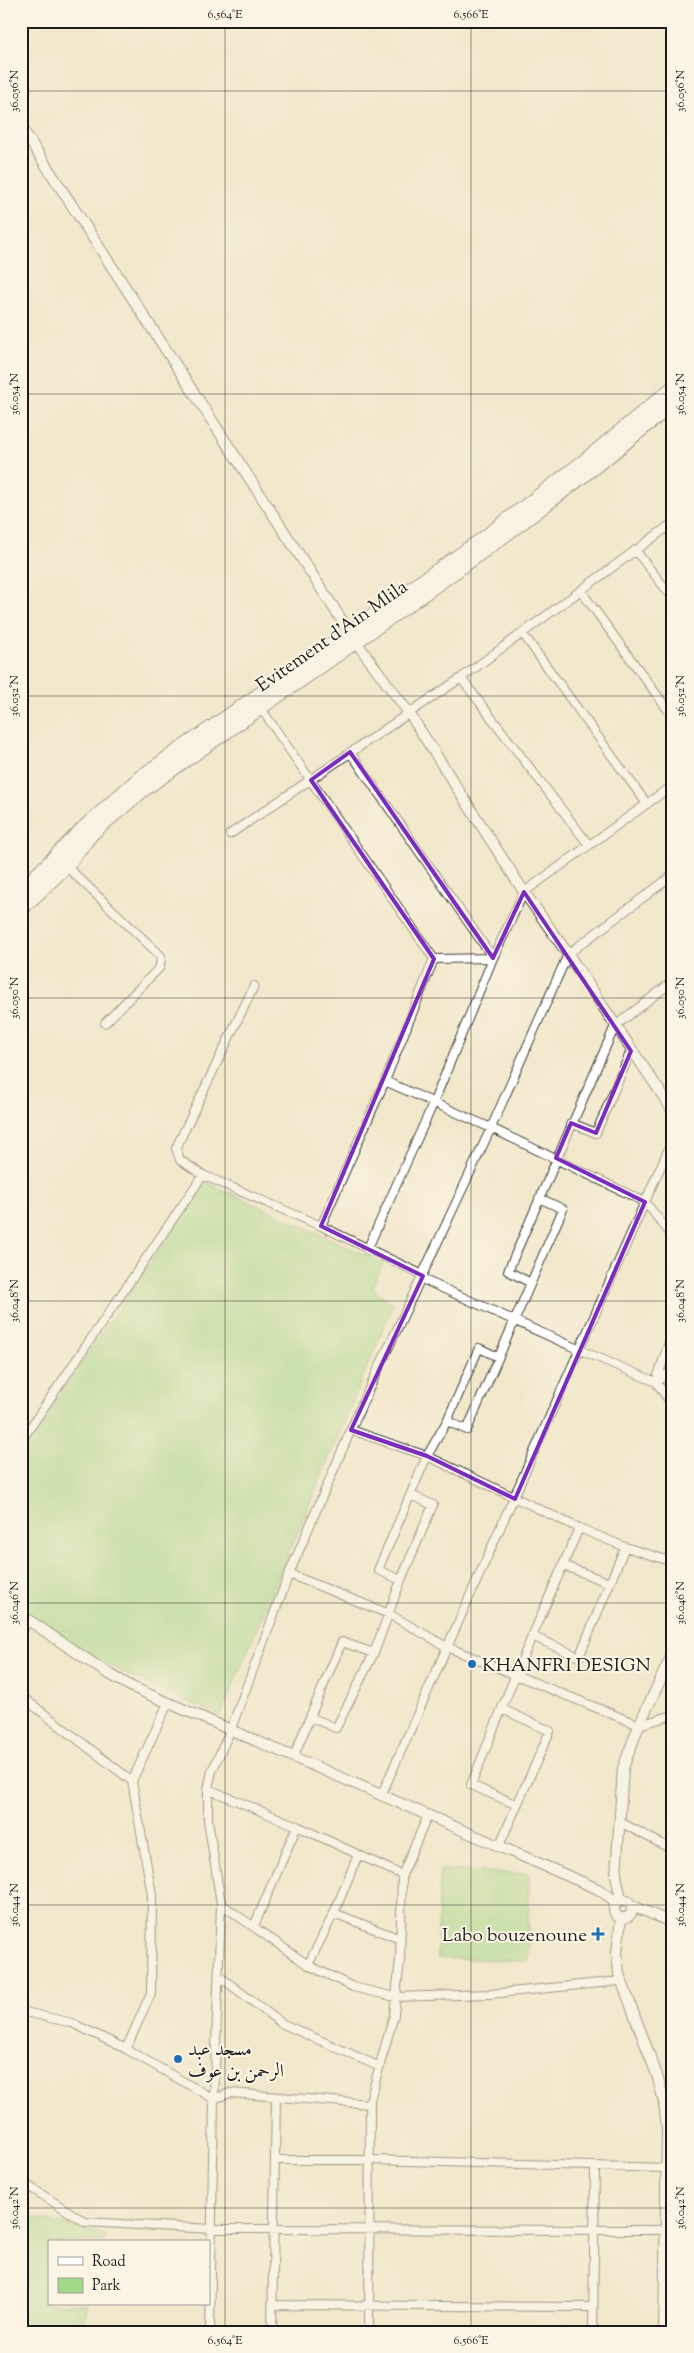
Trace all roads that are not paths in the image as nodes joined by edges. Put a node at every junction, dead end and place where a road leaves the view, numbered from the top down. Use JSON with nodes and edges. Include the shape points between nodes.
{"nodes":[{"id":1,"x":21,"y":127,"type":"edge"},
{"id":2,"x":673,"y":388,"type":"edge"},
{"id":3,"x":673,"y":403,"type":"edge"},
{"id":4,"x":673,"y":523,"type":"edge"},
{"id":5,"x":635,"y":550,"type":"junction"},
{"id":6,"x":581,"y":591,"type":"junction"},
{"id":7,"x":673,"y":598,"type":"edge"},
{"id":8,"x":523,"y":634,"type":"junction"},
{"id":9,"x":354,"y":637,"type":"junction"},
{"id":10,"x":461,"y":678,"type":"junction"},
{"id":11,"x":260,"y":707,"type":"junction"},
{"id":12,"x":409,"y":713,"type":"junction"},
{"id":13,"x":673,"y":717,"type":"edge"},
{"id":14,"x":350,"y":752,"type":"junction"},
{"id":15,"x":311,"y":780,"type":"junction"},
{"id":16,"x":673,"y":785,"type":"edge"},
{"id":17,"x":647,"y":804,"type":"junction"},
{"id":18,"x":230,"y":834,"type":"dead end"},
{"id":19,"x":589,"y":845,"type":"junction"},
{"id":20,"x":66,"y":866,"type":"junction"},
{"id":21,"x":673,"y":875,"type":"edge"},
{"id":22,"x":21,"y":891,"type":"edge"},
{"id":23,"x":524,"y":892,"type":"junction"},
{"id":24,"x":21,"y":909,"type":"edge"},
{"id":25,"x":568,"y":954,"type":"junction"},
{"id":26,"x":493,"y":958,"type":"junction"},
{"id":27,"x":434,"y":959,"type":"junction"},
{"id":28,"x":673,"y":981,"type":"edge"},
{"id":29,"x":254,"y":986,"type":"dead end"},
{"id":30,"x":105,"y":1023,"type":"dead end"},
{"id":31,"x":615,"y":1026,"type":"junction"},
{"id":32,"x":631,"y":1051,"type":"junction"},
{"id":33,"x":385,"y":1081,"type":"junction"},
{"id":34,"x":433,"y":1104,"type":"junction"},
{"id":35,"x":673,"y":1111,"type":"edge"},
{"id":36,"x":571,"y":1123,"type":"junction"},
{"id":37,"x":491,"y":1128,"type":"junction"},
{"id":38,"x":673,"y":1139,"type":"edge"},
{"id":39,"x":556,"y":1158,"type":"junction"},
{"id":40,"x":203,"y":1175,"type":"junction"},
{"id":41,"x":539,"y":1198,"type":"junction"},
{"id":42,"x":645,"y":1202,"type":"junction"},
{"id":43,"x":321,"y":1226,"type":"junction"},
{"id":44,"x":673,"y":1237,"type":"edge"},
{"id":45,"x":367,"y":1250,"type":"junction"},
{"id":46,"x":422,"y":1277,"type":"junction"},
{"id":47,"x":529,"y":1282,"type":"junction"},
{"id":48,"x":513,"y":1321,"type":"junction"},
{"id":49,"x":673,"y":1330,"type":"edge"},
{"id":50,"x":580,"y":1350,"type":"junction"},
{"id":51,"x":498,"y":1357,"type":"junction"},
{"id":52,"x":673,"y":1370,"type":"edge"},
{"id":53,"x":656,"y":1382,"type":"junction"},
{"id":54,"x":673,"y":1406,"type":"edge"},
{"id":55,"x":447,"y":1421,"type":"junction"},
{"id":56,"x":351,"y":1430,"type":"junction"},
{"id":57,"x":21,"y":1441,"type":"edge"},
{"id":58,"x":427,"y":1456,"type":"junction"},
{"id":59,"x":411,"y":1494,"type":"junction"},
{"id":60,"x":515,"y":1499,"type":"junction"},
{"id":61,"x":579,"y":1528,"type":"junction"},
{"id":62,"x":625,"y":1546,"type":"junction"},
{"id":63,"x":673,"y":1562,"type":"edge"},
{"id":64,"x":563,"y":1565,"type":"junction"},
{"id":65,"x":289,"y":1574,"type":"junction"},
{"id":66,"x":401,"y":1580,"type":"junction"},
{"id":67,"x":609,"y":1584,"type":"junction"},
{"id":68,"x":389,"y":1614,"type":"junction"},
{"id":69,"x":25,"y":1617,"type":"edge"},
{"id":70,"x":21,"y":1632,"type":"edge"},
{"id":71,"x":532,"y":1636,"type":"junction"},
{"id":72,"x":447,"y":1647,"type":"junction"},
{"id":73,"x":673,"y":1652,"type":"edge"},
{"id":74,"x":374,"y":1653,"type":"junction"},
{"id":75,"x":515,"y":1676,"type":"junction"},
{"id":76,"x":21,"y":1696,"type":"edge"},
{"id":77,"x":168,"y":1703,"type":"junction"},
{"id":78,"x":502,"y":1709,"type":"junction"},
{"id":79,"x":673,"y":1715,"type":"edge"},
{"id":80,"x":310,"y":1717,"type":"junction"},
{"id":81,"x":639,"y":1725,"type":"junction"},
{"id":82,"x":230,"y":1731,"type":"junction"},
{"id":83,"x":293,"y":1758,"type":"junction"},
{"id":84,"x":132,"y":1781,"type":"junction"},
{"id":85,"x":208,"y":1789,"type":"junction"},
{"id":86,"x":382,"y":1796,"type":"junction"},
{"id":87,"x":516,"y":1805,"type":"junction"},
{"id":88,"x":428,"y":1815,"type":"junction"},
{"id":89,"x":620,"y":1822,"type":"junction"},
{"id":90,"x":297,"y":1826,"type":"junction"},
{"id":91,"x":499,"y":1846,"type":"junction"},
{"id":92,"x":673,"y":1850,"type":"edge"},
{"id":93,"x":358,"y":1855,"type":"junction"},
{"id":94,"x":402,"y":1875,"type":"junction"},
{"id":95,"x":619,"y":1900,"type":"junction"},
{"id":96,"x":221,"y":1904,"type":"junction"},
{"id":97,"x":633,"y":1906,"type":"junction"},
{"id":98,"x":334,"y":1912,"type":"junction"},
{"id":99,"x":621,"y":1918,"type":"junction"},
{"id":100,"x":673,"y":1923,"type":"edge"},
{"id":101,"x":254,"y":1926,"type":"junction"},
{"id":102,"x":400,"y":1938,"type":"junction"},
{"id":103,"x":308,"y":1965,"type":"junction"},
{"id":104,"x":219,"y":1976,"type":"junction"},
{"id":105,"x":620,"y":1981,"type":"junction"},
{"id":106,"x":395,"y":1997,"type":"junction"},
{"id":107,"x":21,"y":2011,"type":"edge"},
{"id":108,"x":126,"y":2049,"type":"junction"},
{"id":109,"x":380,"y":2067,"type":"junction"},
{"id":110,"x":276,"y":2098,"type":"junction"},
{"id":111,"x":214,"y":2099,"type":"junction"},
{"id":112,"x":669,"y":2102,"type":"edge"},
{"id":113,"x":370,"y":2104,"type":"junction"},
{"id":114,"x":669,"y":2115,"type":"edge"},
{"id":115,"x":275,"y":2160,"type":"junction"},
{"id":116,"x":370,"y":2160,"type":"junction"},
{"id":117,"x":595,"y":2166,"type":"junction"},
{"id":118,"x":666,"y":2168,"type":"junction"},
{"id":119,"x":22,"y":2182,"type":"edge"},
{"id":120,"x":667,"y":2224,"type":"edge"},
{"id":121,"x":212,"y":2228,"type":"junction"},
{"id":122,"x":275,"y":2228,"type":"junction"},
{"id":123,"x":369,"y":2230,"type":"junction"},
{"id":124,"x":594,"y":2231,"type":"junction"},
{"id":125,"x":273,"y":2305,"type":"junction"},
{"id":126,"x":368,"y":2305,"type":"junction"},
{"id":127,"x":593,"y":2307,"type":"junction"},
{"id":128,"x":210,"y":2332,"type":"edge"},
{"id":129,"x":272,"y":2332,"type":"edge"},
{"id":130,"x":369,"y":2332,"type":"edge"},
{"id":131,"x":593,"y":2332,"type":"edge"},
{"id":132,"x":664,"y":2332,"type":"edge"}],
"edges":[{"from":1,"to":9,"type":"street"},
{"from":2,"to":9,"type":"highway","name":"Evitement d'Ain Mlila","via":[[544,494]]},
{"from":3,"to":9,"type":"highway","name":"Evitement d'Ain Mlila","via":[[510,532]]},
{"from":4,"to":5,"type":"street"},
{"from":5,"to":6,"type":"street"},
{"from":5,"to":7,"type":"street"},
{"from":6,"to":8,"type":"street"},
{"from":6,"to":13,"type":"street"},
{"from":8,"to":10,"type":"street"},
{"from":8,"to":17,"type":"street"},
{"from":9,"to":11,"type":"highway","name":"Evitement d'Ain Mlila"},
{"from":9,"to":12,"type":"street"},
{"from":9,"to":22,"type":"highway","name":"Evitement d'Ain Mlila","via":[[204,732],[141,777]]},
{"from":10,"to":12,"type":"street"},
{"from":10,"to":19,"type":"street"},
{"from":11,"to":15,"type":"street"},
{"from":11,"to":20,"type":"highway","name":"Evitement d'Ain Mlila","via":[[121,807],[92,833]]},
{"from":12,"to":14,"type":"street"},
{"from":12,"to":23,"type":"street"},
{"from":14,"to":15,"type":"street"},
{"from":14,"to":26,"type":"street"},
{"from":15,"to":18,"type":"street"},
{"from":15,"to":27,"type":"street"},
{"from":16,"to":17,"type":"street"},
{"from":17,"to":19,"type":"street"},
{"from":19,"to":23,"type":"street"},
{"from":20,"to":24,"type":"highway","name":"Evitement d'Ain Mlila"},
{"from":20,"to":30,"type":"street","via":[[162,956],[160,967]]},
{"from":21,"to":25,"type":"street"},
{"from":23,"to":25,"type":"street"},
{"from":23,"to":26,"type":"street"},
{"from":25,"to":31,"type":"street"},
{"from":25,"to":37,"type":"street"},
{"from":26,"to":27,"type":"street"},
{"from":26,"to":34,"type":"street"},
{"from":27,"to":33,"type":"street"},
{"from":28,"to":31,"type":"street"},
{"from":29,"to":40,"type":"street","via":[[176,1148],[180,1160]]},
{"from":31,"to":32,"type":"street"},
{"from":31,"to":36,"type":"street"},
{"from":32,"to":35,"type":"street"},
{"from":32,"to":36,"type":"street","via":[[596,1133]]},
{"from":33,"to":34,"type":"street"},
{"from":33,"to":43,"type":"street"},
{"from":34,"to":37,"type":"street"},
{"from":34,"to":45,"type":"street"},
{"from":36,"to":39,"type":"street"},
{"from":37,"to":39,"type":"street"},
{"from":37,"to":46,"type":"street"},
{"from":38,"to":42,"type":"street"},
{"from":39,"to":41,"type":"street"},
{"from":39,"to":42,"type":"street"},
{"from":40,"to":43,"type":"street"},
{"from":40,"to":57,"type":"street"},
{"from":41,"to":47,"type":"street","via":[[508,1271]]},
{"from":41,"to":47,"type":"street","via":[[563,1209]]},
{"from":42,"to":44,"type":"street"},
{"from":42,"to":50,"type":"street"},
{"from":43,"to":45,"type":"street"},
{"from":45,"to":46,"type":"street"},
{"from":46,"to":48,"type":"street"},
{"from":46,"to":56,"type":"street"},
{"from":47,"to":48,"type":"street"},
{"from":48,"to":50,"type":"street"},
{"from":48,"to":51,"type":"street"},
{"from":49,"to":53,"type":"street"},
{"from":50,"to":53,"type":"street"},
{"from":50,"to":60,"type":"street"},
{"from":51,"to":55,"type":"street","via":[[479,1348]]},
{"from":51,"to":55,"type":"street","via":[[467,1430]]},
{"from":52,"to":53,"type":"street"},
{"from":53,"to":54,"type":"street"},
{"from":55,"to":58,"type":"street"},
{"from":56,"to":58,"type":"street"},
{"from":56,"to":65,"type":"street"},
{"from":58,"to":59,"type":"street"},
{"from":58,"to":60,"type":"street"},
{"from":59,"to":66,"type":"street","via":[[433,1505]]},
{"from":59,"to":66,"type":"street","via":[[378,1570]]},
{"from":60,"to":61,"type":"street"},
{"from":60,"to":72,"type":"street"},
{"from":61,"to":62,"type":"street"},
{"from":61,"to":64,"type":"street"},
{"from":62,"to":63,"type":"street"},
{"from":62,"to":67,"type":"street"},
{"from":64,"to":67,"type":"street"},
{"from":64,"to":71,"type":"street"},
{"from":65,"to":68,"type":"street"},
{"from":65,"to":82,"type":"street"},
{"from":66,"to":68,"type":"street"},
{"from":67,"to":71,"type":"street","via":[[579,1657]]},
{"from":68,"to":72,"type":"street"},
{"from":68,"to":74,"type":"street"},
{"from":69,"to":70,"type":"street"},
{"from":69,"to":77,"type":"street","via":[[104,1671]]},
{"from":71,"to":75,"type":"street"},
{"from":72,"to":75,"type":"street"},
{"from":72,"to":86,"type":"street"},
{"from":73,"to":81,"type":"street"},
{"from":74,"to":80,"type":"street","via":[[336,1728]]},
{"from":74,"to":80,"type":"street","via":[[342,1642]]},
{"from":75,"to":78,"type":"street"},
{"from":75,"to":81,"type":"street"},
{"from":76,"to":84,"type":"street"},
{"from":77,"to":82,"type":"street"},
{"from":77,"to":84,"type":"street"},
{"from":78,"to":87,"type":"street","via":[[471,1785]]},
{"from":78,"to":87,"type":"street","via":[[550,1731]]},
{"from":79,"to":81,"type":"street"},
{"from":80,"to":83,"type":"street"},
{"from":81,"to":89,"type":"street","via":[[622,1775]]},
{"from":82,"to":83,"type":"street"},
{"from":82,"to":85,"type":"street","via":[[212,1771]]},
{"from":83,"to":86,"type":"street"},
{"from":84,"to":108,"type":"street","via":[[152,1895],[151,1993]]},
{"from":85,"to":90,"type":"street"},
{"from":85,"to":96,"type":"street","via":[[208,1820]]},
{"from":86,"to":88,"type":"street"},
{"from":87,"to":91,"type":"street"},
{"from":88,"to":91,"type":"street"},
{"from":88,"to":94,"type":"street"},
{"from":89,"to":92,"type":"street"},
{"from":89,"to":95,"type":"street","via":[[616,1875]]},
{"from":90,"to":93,"type":"street"},
{"from":90,"to":101,"type":"street"},
{"from":91,"to":95,"type":"street"},
{"from":93,"to":94,"type":"street"},
{"from":93,"to":98,"type":"street"},
{"from":94,"to":102,"type":"street"},
{"from":95,"to":97,"type":"street","via":[[628,1901]]},
{"from":95,"to":99,"type":"street","via":[[614,1911]]},
{"from":96,"to":101,"type":"street"},
{"from":96,"to":104,"type":"street"},
{"from":97,"to":99,"type":"street","via":[[631,1914]]},
{"from":97,"to":100,"type":"street"},
{"from":98,"to":102,"type":"street"},
{"from":98,"to":103,"type":"street"},
{"from":99,"to":105,"type":"street","via":[[617,1952]]},
{"from":101,"to":103,"type":"street"},
{"from":102,"to":106,"type":"street"},
{"from":103,"to":106,"type":"street","via":[[353,1987]]},
{"from":104,"to":109,"type":"street","via":[[281,2023]]},
{"from":104,"to":111,"type":"street"},
{"from":105,"to":106,"type":"street","via":[[490,1994]]},
{"from":105,"to":112,"type":"street"},
{"from":106,"to":109,"type":"street","via":[[394,2015]]},
{"from":107,"to":108,"type":"street","via":[[72,2023]]},
{"from":108,"to":111,"type":"street"},
{"from":109,"to":113,"type":"street"},
{"from":110,"to":111,"type":"street","via":[[230,2093]]},
{"from":110,"to":113,"type":"street"},
{"from":110,"to":115,"type":"street"},
{"from":111,"to":121,"type":"street"},
{"from":112,"to":114,"type":"street"},
{"from":113,"to":116,"type":"street"},
{"from":114,"to":118,"type":"street"},
{"from":115,"to":116,"type":"street"},
{"from":115,"to":122,"type":"street"},
{"from":116,"to":117,"type":"street"},
{"from":116,"to":123,"type":"street"},
{"from":117,"to":118,"type":"street"},
{"from":117,"to":124,"type":"street"},
{"from":118,"to":120,"type":"street"},
{"from":119,"to":121,"type":"street","via":[[85,2222]]},
{"from":120,"to":124,"type":"street"},
{"from":120,"to":132,"type":"street"},
{"from":121,"to":122,"type":"street"},
{"from":121,"to":128,"type":"street"},
{"from":122,"to":123,"type":"street"},
{"from":122,"to":125,"type":"street"},
{"from":123,"to":124,"type":"street"},
{"from":123,"to":126,"type":"street"},
{"from":124,"to":127,"type":"street"},
{"from":125,"to":126,"type":"street"},
{"from":125,"to":129,"type":"street"},
{"from":126,"to":127,"type":"street"},
{"from":126,"to":130,"type":"street"},
{"from":127,"to":131,"type":"street"}]}
